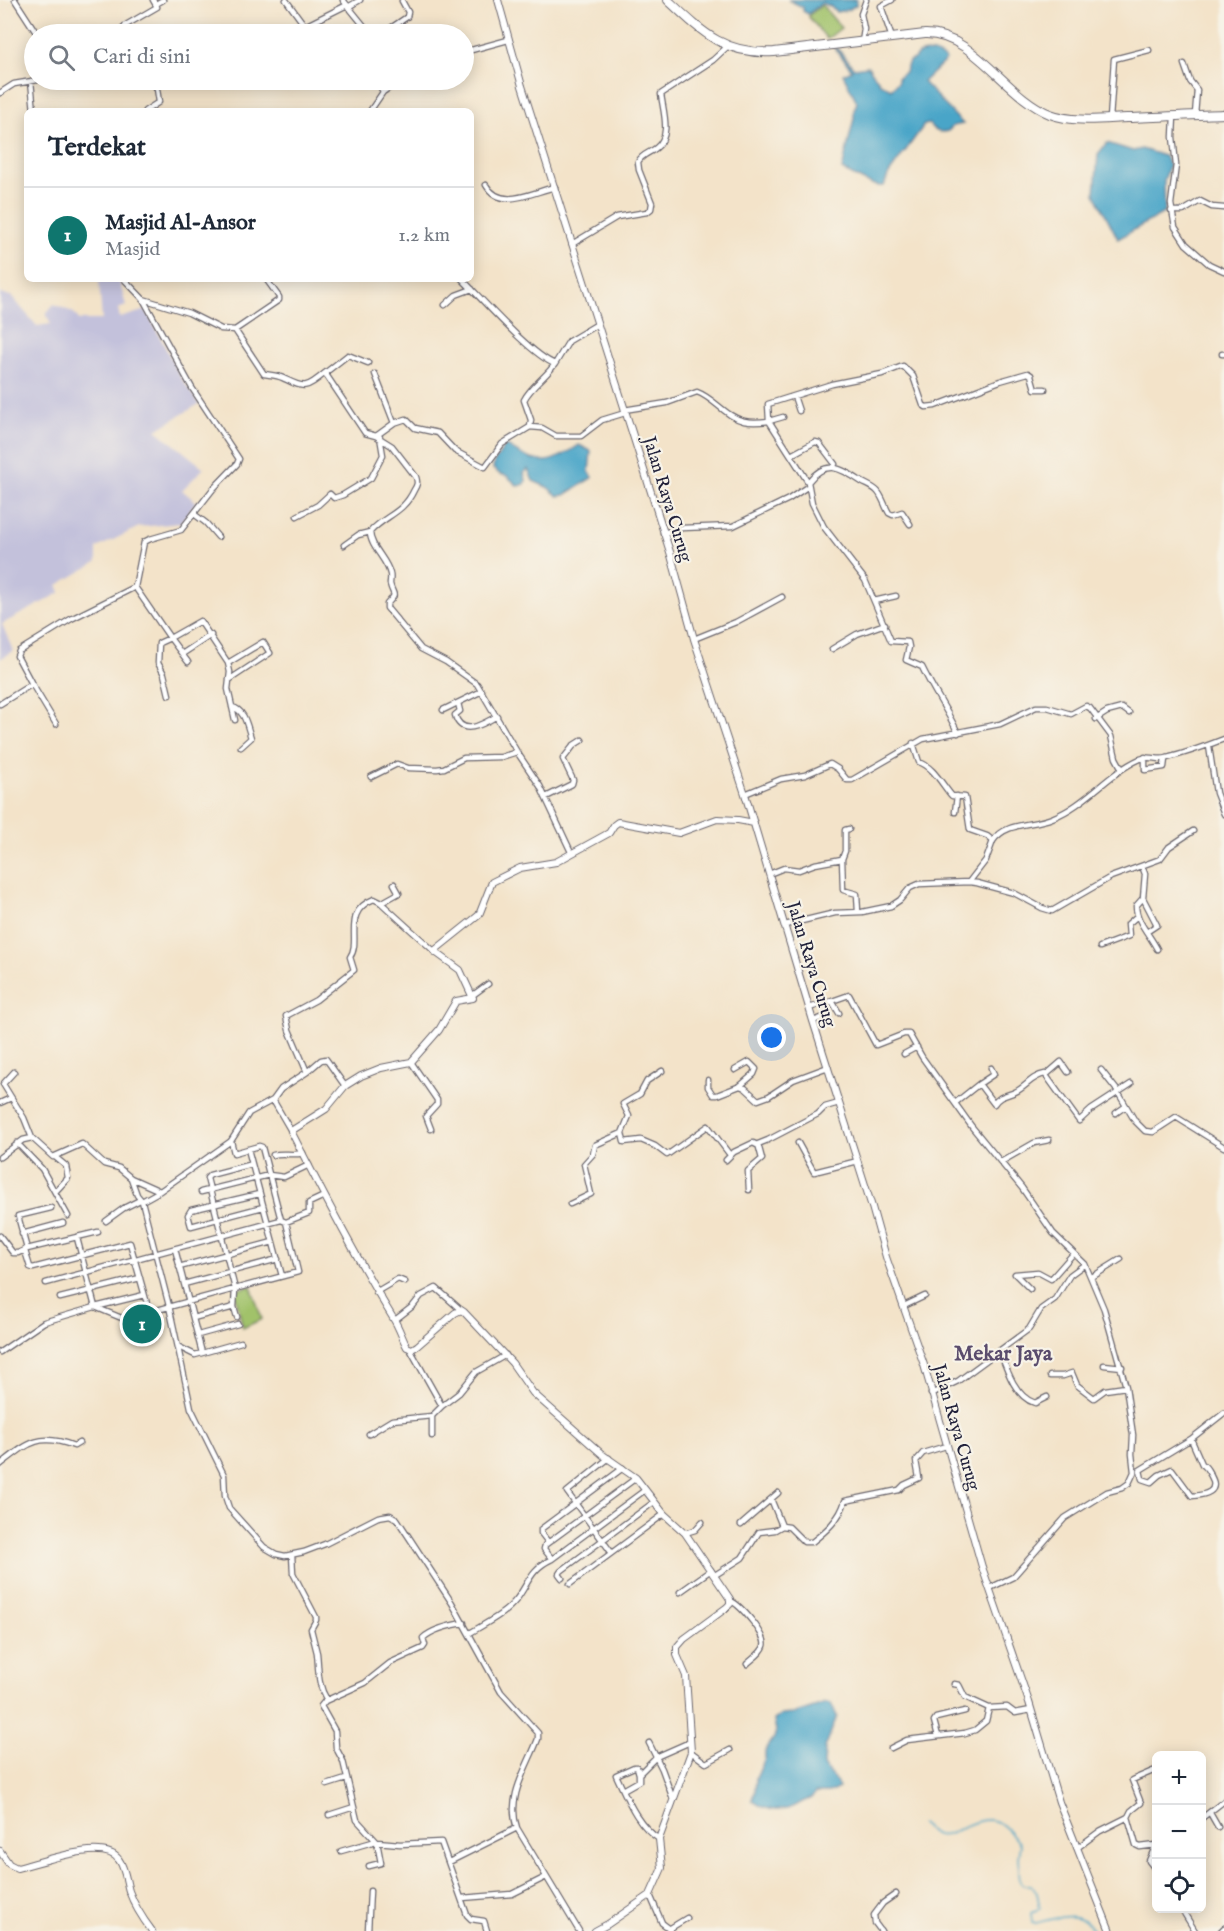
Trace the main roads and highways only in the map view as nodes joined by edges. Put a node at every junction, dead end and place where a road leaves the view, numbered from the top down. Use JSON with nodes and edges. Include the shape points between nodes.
{"nodes":[{"id":1,"x":668,"y":0,"type":"edge"},
{"id":2,"x":1224,"y":114,"type":"edge"}],
"edges":[{"from":1,"to":2,"type":"main road","via":[[704,34],[750,52],[930,34],[947,38],[969,51],[1041,110],[1069,119]]}]}
